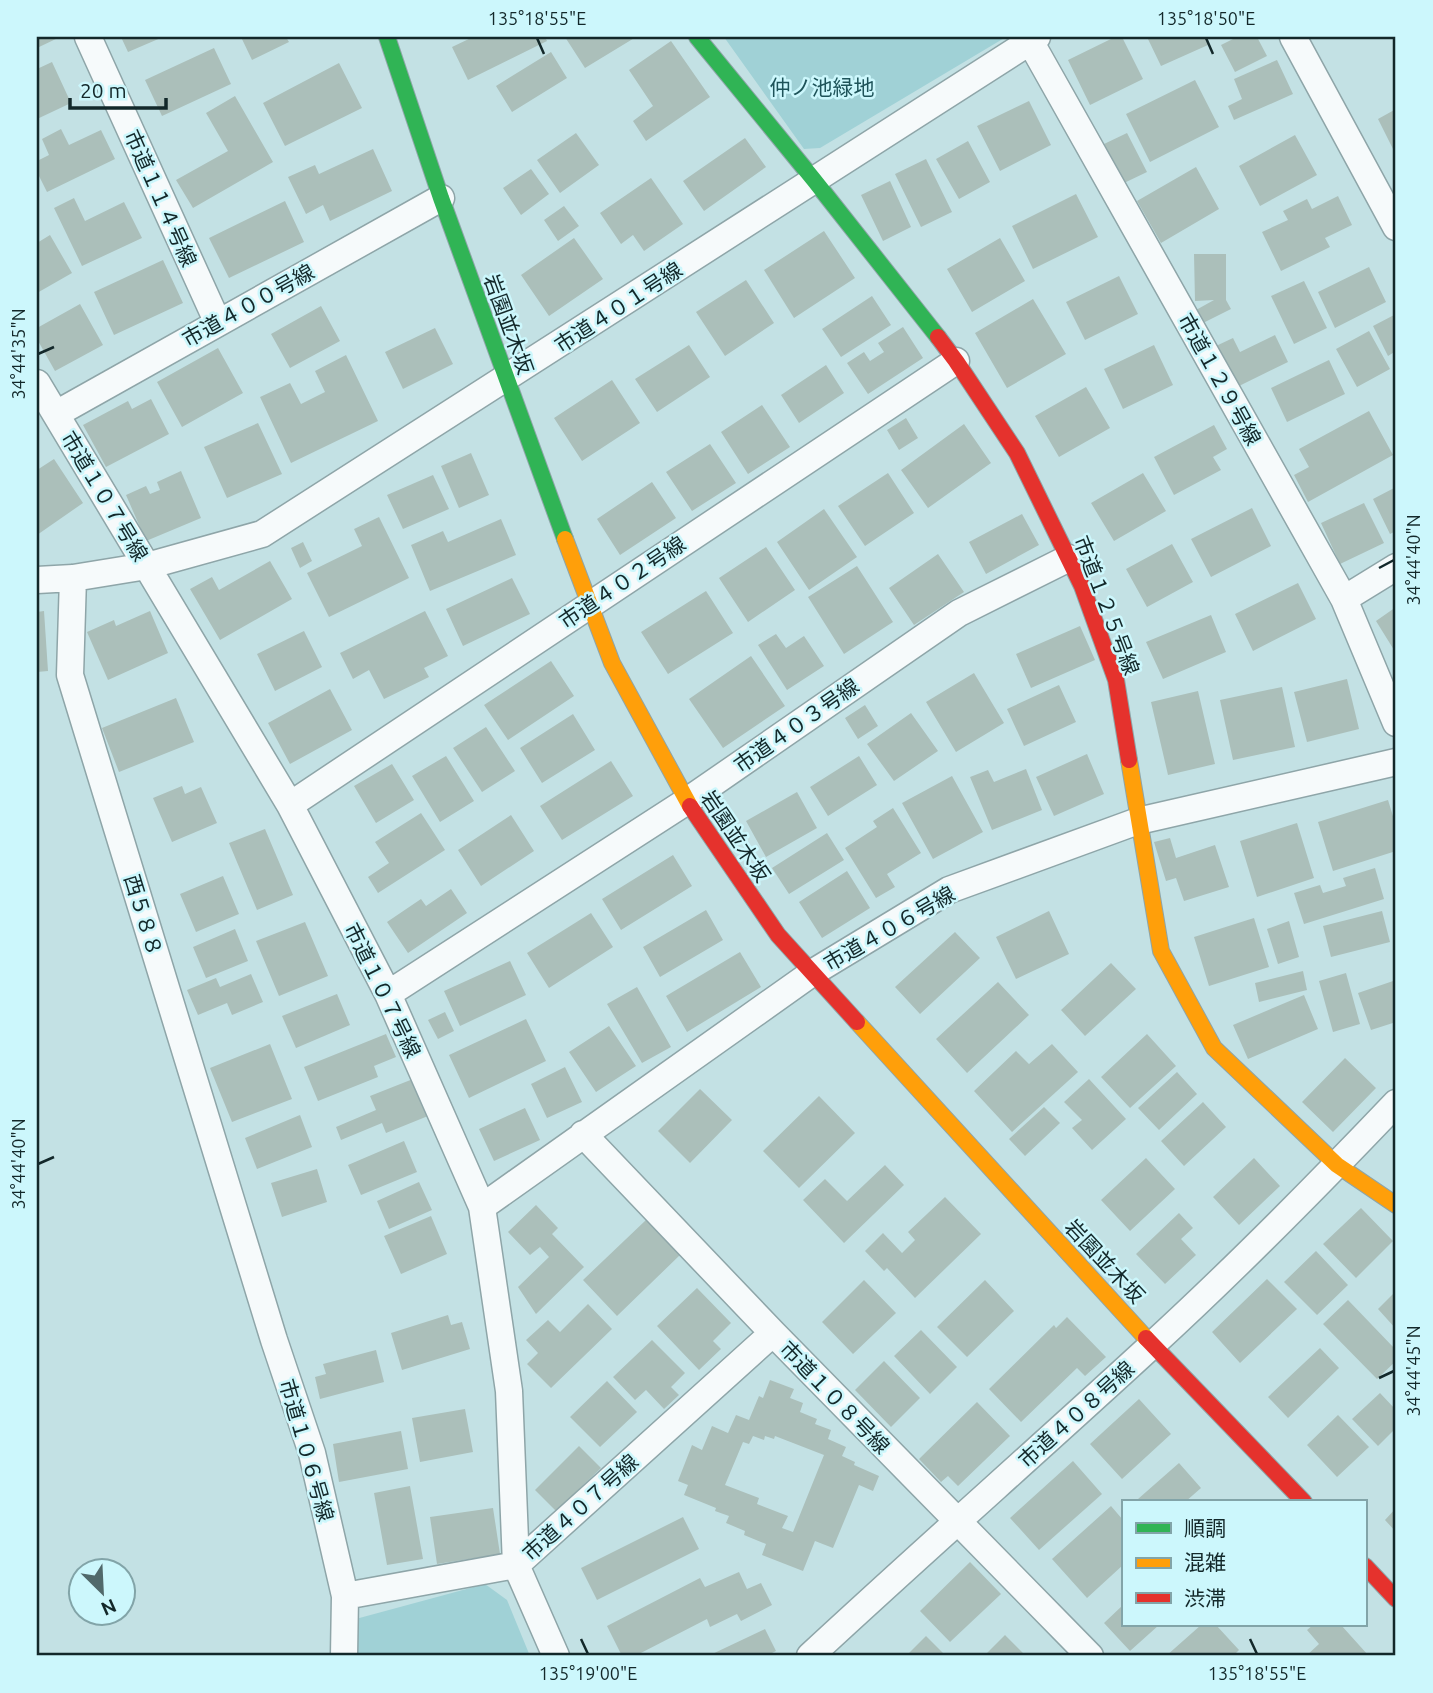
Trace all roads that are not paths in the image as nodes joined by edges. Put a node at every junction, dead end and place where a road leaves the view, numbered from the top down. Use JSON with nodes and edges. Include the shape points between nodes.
{"nodes":[{"id":1,"x":88,"y":37,"type":"edge"},
{"id":2,"x":387,"y":37,"type":"edge"},
{"id":3,"x":697,"y":37,"type":"edge"},
{"id":4,"x":1293,"y":37,"type":"edge"},
{"id":5,"x":1033,"y":39,"type":"edge"},
{"id":6,"x":814,"y":180,"type":"junction"},
{"id":7,"x":441,"y":198,"type":"junction"},
{"id":8,"x":1396,"y":227,"type":"edge"},
{"id":9,"x":217,"y":321,"type":"junction"},
{"id":10,"x":956,"y":361,"type":"junction"},
{"id":11,"x":507,"y":379,"type":"junction"},
{"id":12,"x":37,"y":383,"type":"edge"},
{"id":13,"x":56,"y":414,"type":"junction"},
{"id":14,"x":1069,"y":558,"type":"junction"},
{"id":15,"x":147,"y":566,"type":"junction"},
{"id":16,"x":1396,"y":567,"type":"edge"},
{"id":17,"x":73,"y":578,"type":"junction"},
{"id":18,"x":37,"y":580,"type":"edge"},
{"id":19,"x":1344,"y":599,"type":"junction"},
{"id":20,"x":588,"y":604,"type":"junction"},
{"id":21,"x":1396,"y":723,"type":"edge"},
{"id":22,"x":1396,"y":762,"type":"edge"},
{"id":23,"x":687,"y":801,"type":"junction"},
{"id":24,"x":290,"y":805,"type":"junction"},
{"id":25,"x":1138,"y":821,"type":"junction"},
{"id":26,"x":812,"y":973,"type":"junction"},
{"id":27,"x":388,"y":994,"type":"junction"},
{"id":28,"x":1396,"y":1103,"type":"edge"},
{"id":29,"x":583,"y":1134,"type":"junction"},
{"id":30,"x":1336,"y":1165,"type":"junction"},
{"id":31,"x":1396,"y":1205,"type":"edge"},
{"id":32,"x":482,"y":1207,"type":"junction"},
{"id":33,"x":246,"y":1248,"type":"joint"},
{"id":34,"x":773,"y":1334,"type":"junction"},
{"id":35,"x":1153,"y":1345,"type":"junction"},
{"id":36,"x":1302,"y":1500,"type":"edge"},
{"id":37,"x":956,"y":1520,"type":"junction"},
{"id":38,"x":516,"y":1564,"type":"junction"},
{"id":39,"x":1366,"y":1567,"type":"edge"},
{"id":40,"x":345,"y":1596,"type":"junction"},
{"id":41,"x":1396,"y":1598,"type":"edge"},
{"id":42,"x":344,"y":1656,"type":"edge"},
{"id":43,"x":556,"y":1656,"type":"edge"},
{"id":44,"x":810,"y":1656,"type":"edge"},
{"id":45,"x":1090,"y":1656,"type":"edge"}],
"edges":[{"from":1,"to":9,"type":"street","name":"市道１１４号線"},
{"from":2,"to":7,"type":"street","name":"岩園並木坂"},
{"from":3,"to":6,"type":"street","name":"市道１２５号線"},
{"from":4,"to":8,"type":"street"},
{"from":5,"to":6,"type":"street","name":"市道４０１号線"},
{"from":5,"to":19,"type":"street","name":"市道１２９号線"},
{"from":6,"to":10,"type":"street","name":"市道１２５号線"},
{"from":6,"to":11,"type":"street","name":"市道４０１号線"},
{"from":7,"to":9,"type":"street","name":"市道４００号線"},
{"from":7,"to":11,"type":"street","name":"岩園並木坂"},
{"from":9,"to":13,"type":"street","name":"市道４００号線"},
{"from":10,"to":14,"type":"street","name":"市道１２５号線","via":[[1017,453]]},
{"from":10,"to":20,"type":"street","name":"市道４０２号線"},
{"from":11,"to":15,"type":"street","name":"市道４０１号線","via":[[262,534]]},
{"from":11,"to":20,"type":"street","name":"岩園並木坂"},
{"from":12,"to":13,"type":"street","name":"市道１０７号線"},
{"from":13,"to":15,"type":"street","name":"市道１０７号線"},
{"from":14,"to":23,"type":"street","name":"市道４０３号線","via":[[959,613]]},
{"from":14,"to":25,"type":"street","name":"市道１２５号線","via":[[1116,680]]},
{"from":15,"to":17,"type":"street","name":"市道４０１号線"},
{"from":15,"to":24,"type":"street","name":"市道１０７号線"},
{"from":16,"to":19,"type":"street"},
{"from":17,"to":18,"type":"street","name":"市道４０１号線"},
{"from":17,"to":33,"type":"street","name":"西５８８","via":[[70,675]]},
{"from":19,"to":21,"type":"street","name":"市道１２９号線"},
{"from":20,"to":23,"type":"street","name":"岩園並木坂","via":[[612,663]]},
{"from":20,"to":24,"type":"street","name":"市道４０２号線"},
{"from":22,"to":25,"type":"street","name":"市道４０６号線"},
{"from":23,"to":26,"type":"street","name":"岩園並木坂","via":[[778,935]]},
{"from":23,"to":27,"type":"street","name":"市道４０３号線"},
{"from":24,"to":27,"type":"street","name":"市道１０７号線"},
{"from":25,"to":26,"type":"street","name":"市道４０６号線","via":[[949,891]]},
{"from":25,"to":30,"type":"street","name":"市道１２５号線","via":[[1161,951],[1214,1048]]},
{"from":26,"to":29,"type":"street","name":"市道４０６号線"},
{"from":26,"to":35,"type":"street","name":"岩園並木坂"},
{"from":27,"to":32,"type":"street","name":"市道１０７号線"},
{"from":28,"to":30,"type":"street"},
{"from":29,"to":32,"type":"street","name":"市道４０６号線"},
{"from":29,"to":34,"type":"street","name":"市道１０８号線"},
{"from":30,"to":31,"type":"street","name":"市道１２５号線"},
{"from":30,"to":35,"type":"street","name":"市道４０８号線"},
{"from":32,"to":38,"type":"street","name":"市道１０７号線","via":[[509,1391]]},
{"from":33,"to":40,"type":"street","name":"市道１０６号線","via":[[312,1453]]},
{"from":34,"to":37,"type":"street","name":"市道１０８号線"},
{"from":34,"to":38,"type":"street","name":"市道４０７号線"},
{"from":35,"to":36,"type":"street","name":"岩園並木坂"},
{"from":35,"to":37,"type":"street","name":"市道４０８号線"},
{"from":37,"to":44,"type":"street","name":"市道４０８号線"},
{"from":37,"to":45,"type":"street","name":"市道１０８号線"},
{"from":38,"to":40,"type":"street","name":"市道４０７号線"},
{"from":38,"to":43,"type":"street","name":"市道１０７号線"},
{"from":39,"to":41,"type":"street"},
{"from":40,"to":42,"type":"street","name":"市道１０６号線"}]}
